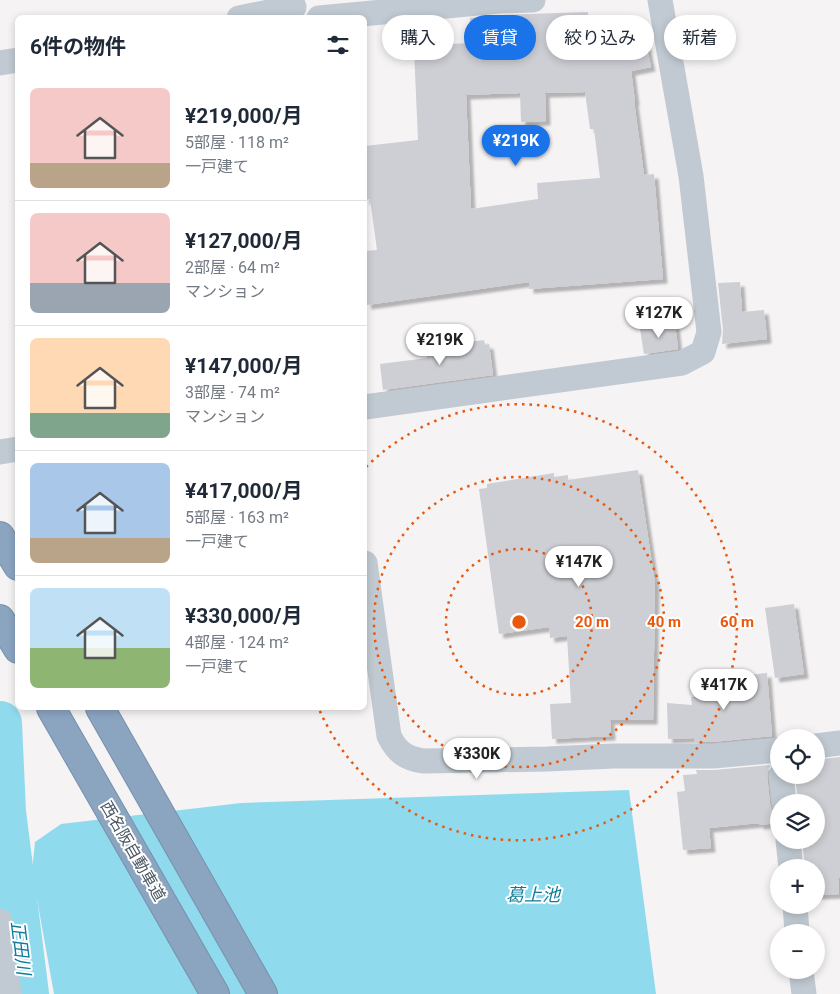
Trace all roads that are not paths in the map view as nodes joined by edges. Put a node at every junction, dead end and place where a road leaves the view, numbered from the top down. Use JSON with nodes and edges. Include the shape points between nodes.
{"nodes":[{"id":1,"x":533,"y":0,"type":"edge"},
{"id":2,"x":660,"y":0,"type":"edge"},
{"id":3,"x":295,"y":8,"type":"edge"},
{"id":4,"x":256,"y":15,"type":"edge"},
{"id":5,"x":351,"y":15,"type":"edge"},
{"id":6,"x":15,"y":60,"type":"edge"},
{"id":7,"x":0,"y":63,"type":"edge"},
{"id":8,"x":367,"y":407,"type":"edge"},
{"id":9,"x":0,"y":536,"type":"edge"},
{"id":10,"x":15,"y":561,"type":"edge"},
{"id":11,"x":367,"y":577,"type":"edge"},
{"id":12,"x":0,"y":619,"type":"edge"},
{"id":13,"x":15,"y":644,"type":"edge"},
{"id":14,"x":52,"y":710,"type":"edge"},
{"id":15,"x":106,"y":717,"type":"edge"},
{"id":16,"x":840,"y":743,"type":"edge"},
{"id":17,"x":825,"y":745,"type":"edge"},
{"id":18,"x":770,"y":751,"type":"edge"},
{"id":19,"x":0,"y":921,"type":"edge"},
{"id":20,"x":802,"y":979,"type":"edge"},
{"id":21,"x":9,"y":994,"type":"edge"},
{"id":22,"x":215,"y":994,"type":"edge"},
{"id":23,"x":263,"y":994,"type":"edge"},
{"id":24,"x":804,"y":994,"type":"edge"}],
"edges":[{"from":1,"to":5,"type":"street"},
{"from":2,"to":8,"type":"street","via":[[691,176],[709,332],[703,352],[682,363]]},
{"from":3,"to":4,"type":"street"},
{"from":6,"to":7,"type":"street"},
{"from":9,"to":10,"type":"highway"},
{"from":11,"to":18,"type":"street","via":[[389,736],[398,750],[414,760],[713,756]]},
{"from":12,"to":13,"type":"highway"},
{"from":14,"to":22,"type":"highway","name":"西名阪自動車道"},
{"from":15,"to":23,"type":"highway"},
{"from":16,"to":17,"type":"street"},
{"from":19,"to":21,"type":"street"},
{"from":20,"to":24,"type":"street"}]}
